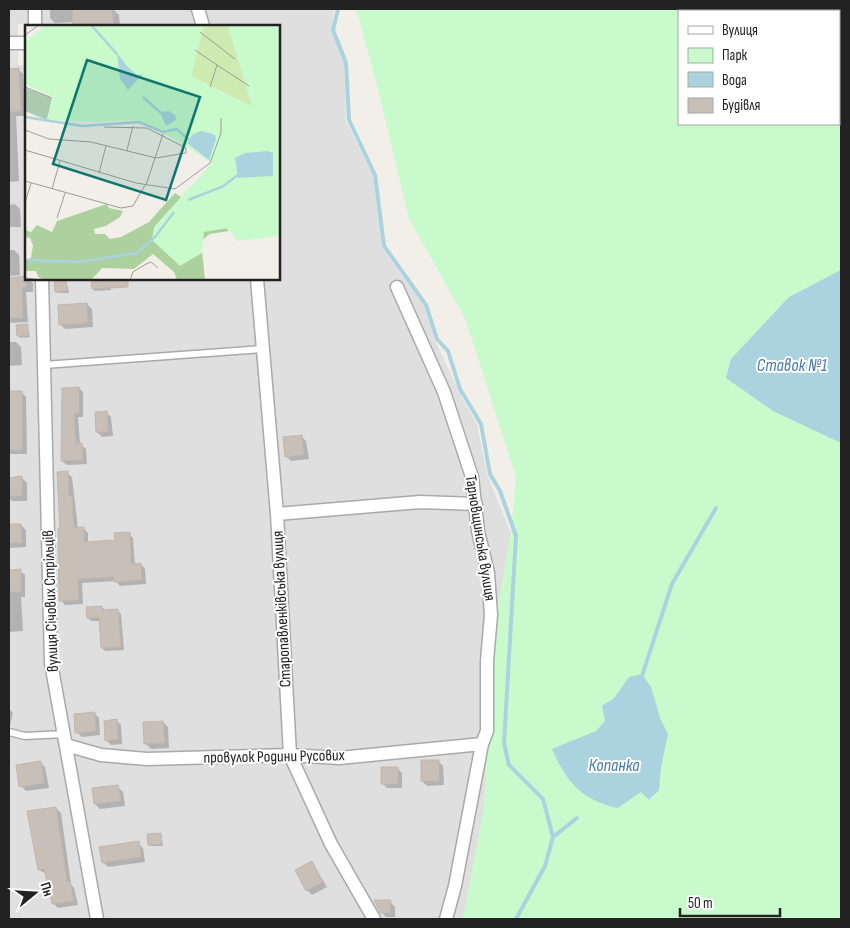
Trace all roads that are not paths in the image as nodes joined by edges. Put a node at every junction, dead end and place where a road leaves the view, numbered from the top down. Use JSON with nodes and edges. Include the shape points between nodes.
{"nodes":[{"id":1,"x":35,"y":9,"type":"edge"},
{"id":2,"x":198,"y":9,"type":"edge"},
{"id":3,"x":35,"y":25,"type":"edge"},
{"id":4,"x":203,"y":25,"type":"edge"},
{"id":5,"x":9,"y":43,"type":"edge"},
{"id":6,"x":25,"y":43,"type":"edge"},
{"id":7,"x":42,"y":280,"type":"edge"},
{"id":8,"x":257,"y":280,"type":"edge"},
{"id":9,"x":397,"y":287,"type":"dead end"},
{"id":10,"x":262,"y":349,"type":"junction"},
{"id":11,"x":44,"y":365,"type":"junction"},
{"id":12,"x":476,"y":504,"type":"junction"},
{"id":13,"x":276,"y":514,"type":"junction"},
{"id":14,"x":9,"y":732,"type":"edge"},
{"id":15,"x":65,"y":740,"type":"junction"},
{"id":16,"x":482,"y":744,"type":"junction"},
{"id":17,"x":290,"y":755,"type":"junction"},
{"id":18,"x":97,"y":919,"type":"edge"},
{"id":19,"x":374,"y":919,"type":"edge"},
{"id":20,"x":446,"y":919,"type":"edge"}],
"edges":[{"from":1,"to":3,"type":"street"},
{"from":2,"to":4,"type":"street"},
{"from":5,"to":6,"type":"street"},
{"from":7,"to":11,"type":"street","name":"вулиця Січових Стрільців"},
{"from":8,"to":10,"type":"street","name":"Старопавленківська вулиця"},
{"from":9,"to":12,"type":"street","name":"Тарновщинська вулиця","via":[[444,392],[472,477]]},
{"from":10,"to":11,"type":"lane"},
{"from":10,"to":13,"type":"street","name":"Старопавленківська вулиця"},
{"from":11,"to":15,"type":"street","name":"вулиця Січових Стрільців","via":[[52,663]]},
{"from":12,"to":13,"type":"street","via":[[420,502]]},
{"from":12,"to":16,"type":"street","name":"Тарновщинська вулиця","via":[[478,531],[488,573],[491,615],[487,731]]},
{"from":13,"to":17,"type":"street","name":"Старопавленківська вулиця"},
{"from":14,"to":15,"type":"lane"},
{"from":15,"to":17,"type":"street","name":"провулок Родини Русових","via":[[101,755],[147,759]]},
{"from":15,"to":18,"type":"street","name":"вулиця Січових Стрільців"},
{"from":16,"to":17,"type":"street","name":"провулок Родини Русових","via":[[339,758]]},
{"from":16,"to":20,"type":"street","name":"Тарновщинська вулиця"},
{"from":17,"to":19,"type":"street","name":"Старопавленківська вулиця","via":[[331,844]]}]}
